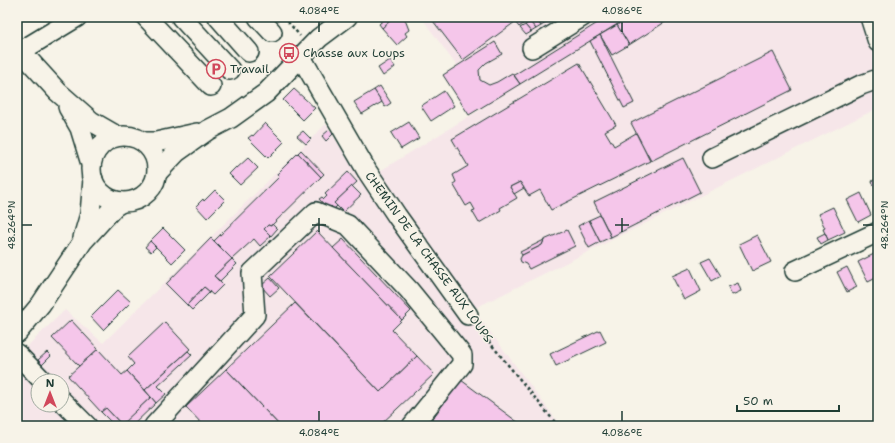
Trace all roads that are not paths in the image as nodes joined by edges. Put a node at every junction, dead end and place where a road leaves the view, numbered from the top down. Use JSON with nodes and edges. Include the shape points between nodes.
{"nodes":[{"id":1,"x":77,"y":17,"type":"edge"},
{"id":2,"x":146,"y":17,"type":"edge"},
{"id":3,"x":181,"y":17,"type":"edge"},
{"id":4,"x":218,"y":17,"type":"edge"},
{"id":5,"x":258,"y":17,"type":"edge"},
{"id":6,"x":347,"y":17,"type":"edge"},
{"id":7,"x":582,"y":17,"type":"edge"},
{"id":8,"x":870,"y":17,"type":"edge"},
{"id":9,"x":272,"y":32,"type":"dead end"},
{"id":10,"x":878,"y":42,"type":"edge"},
{"id":11,"x":532,"y":48,"type":"dead end"},
{"id":12,"x":19,"y":49,"type":"edge"},
{"id":13,"x":249,"y":52,"type":"dead end"},
{"id":14,"x":306,"y":53,"type":"junction"},
{"id":15,"x":230,"y":70,"type":"dead end"},
{"id":16,"x":878,"y":79,"type":"edge"},
{"id":17,"x":211,"y":86,"type":"dead end"},
{"id":18,"x":58,"y":92,"type":"junction"},
{"id":19,"x":208,"y":130,"type":"junction"},
{"id":20,"x":118,"y":136,"type":"junction"},
{"id":21,"x":145,"y":142,"type":"junction"},
{"id":22,"x":712,"y":158,"type":"dead end"},
{"id":23,"x":92,"y":172,"type":"junction"},
{"id":24,"x":158,"y":172,"type":"junction"},
{"id":25,"x":122,"y":202,"type":"junction"},
{"id":26,"x":878,"y":232,"type":"edge"},
{"id":27,"x":82,"y":241,"type":"junction"},
{"id":28,"x":795,"y":271,"type":"dead end"},
{"id":29,"x":468,"y":315,"type":"road end"},
{"id":30,"x":17,"y":333,"type":"edge"},
{"id":31,"x":17,"y":354,"type":"edge"},
{"id":32,"x":35,"y":373,"type":"edge"},
{"id":33,"x":70,"y":409,"type":"edge"},
{"id":34,"x":87,"y":426,"type":"edge"},
{"id":35,"x":154,"y":426,"type":"edge"},
{"id":36,"x":412,"y":426,"type":"edge"}],
"edges":[{"from":1,"to":12,"type":"street"},
{"from":2,"to":17,"type":"street"},
{"from":3,"to":15,"type":"street"},
{"from":4,"to":13,"type":"street"},
{"from":5,"to":9,"type":"street"},
{"from":6,"to":14,"type":"street","via":[[320,38]]},
{"from":7,"to":11,"type":"street"},
{"from":8,"to":10,"type":"street"},
{"from":12,"to":18,"type":"street"},
{"from":14,"to":19,"type":"street","via":[[266,93],[231,118]]},
{"from":14,"to":29,"type":"street","name":"CHEMIN DE LA CHASSE AUX LOUPS","via":[[367,171]]},
{"from":16,"to":22,"type":"street","via":[[861,84]]},
{"from":18,"to":20,"type":"street","via":[[91,121]]},
{"from":18,"to":23,"type":"street","via":[[80,128]]},
{"from":19,"to":21,"type":"street","via":[[156,142]]},
{"from":19,"to":24,"type":"street","via":[[177,152]]},
{"from":20,"to":21,"type":"street","via":[[136,137]]},
{"from":20,"to":23,"type":"street","via":[[108,139],[94,154]]},
{"from":21,"to":24,"type":"street","via":[[157,161]]},
{"from":23,"to":25,"type":"street","via":[[97,188],[112,200]]},
{"from":23,"to":27,"type":"street","via":[[90,214]]},
{"from":24,"to":25,"type":"street","via":[[155,182],[142,197]]},
{"from":25,"to":27,"type":"street","via":[[114,207]]},
{"from":26,"to":28,"type":"street"},
{"from":27,"to":30,"type":"street","via":[[41,304]]},
{"from":31,"to":32,"type":"street"},
{"from":33,"to":34,"type":"street"},
{"from":35,"to":36,"type":"street","via":[[255,315],[252,273],[316,212],[348,225],[409,290],[462,355],[462,364]]}]}
